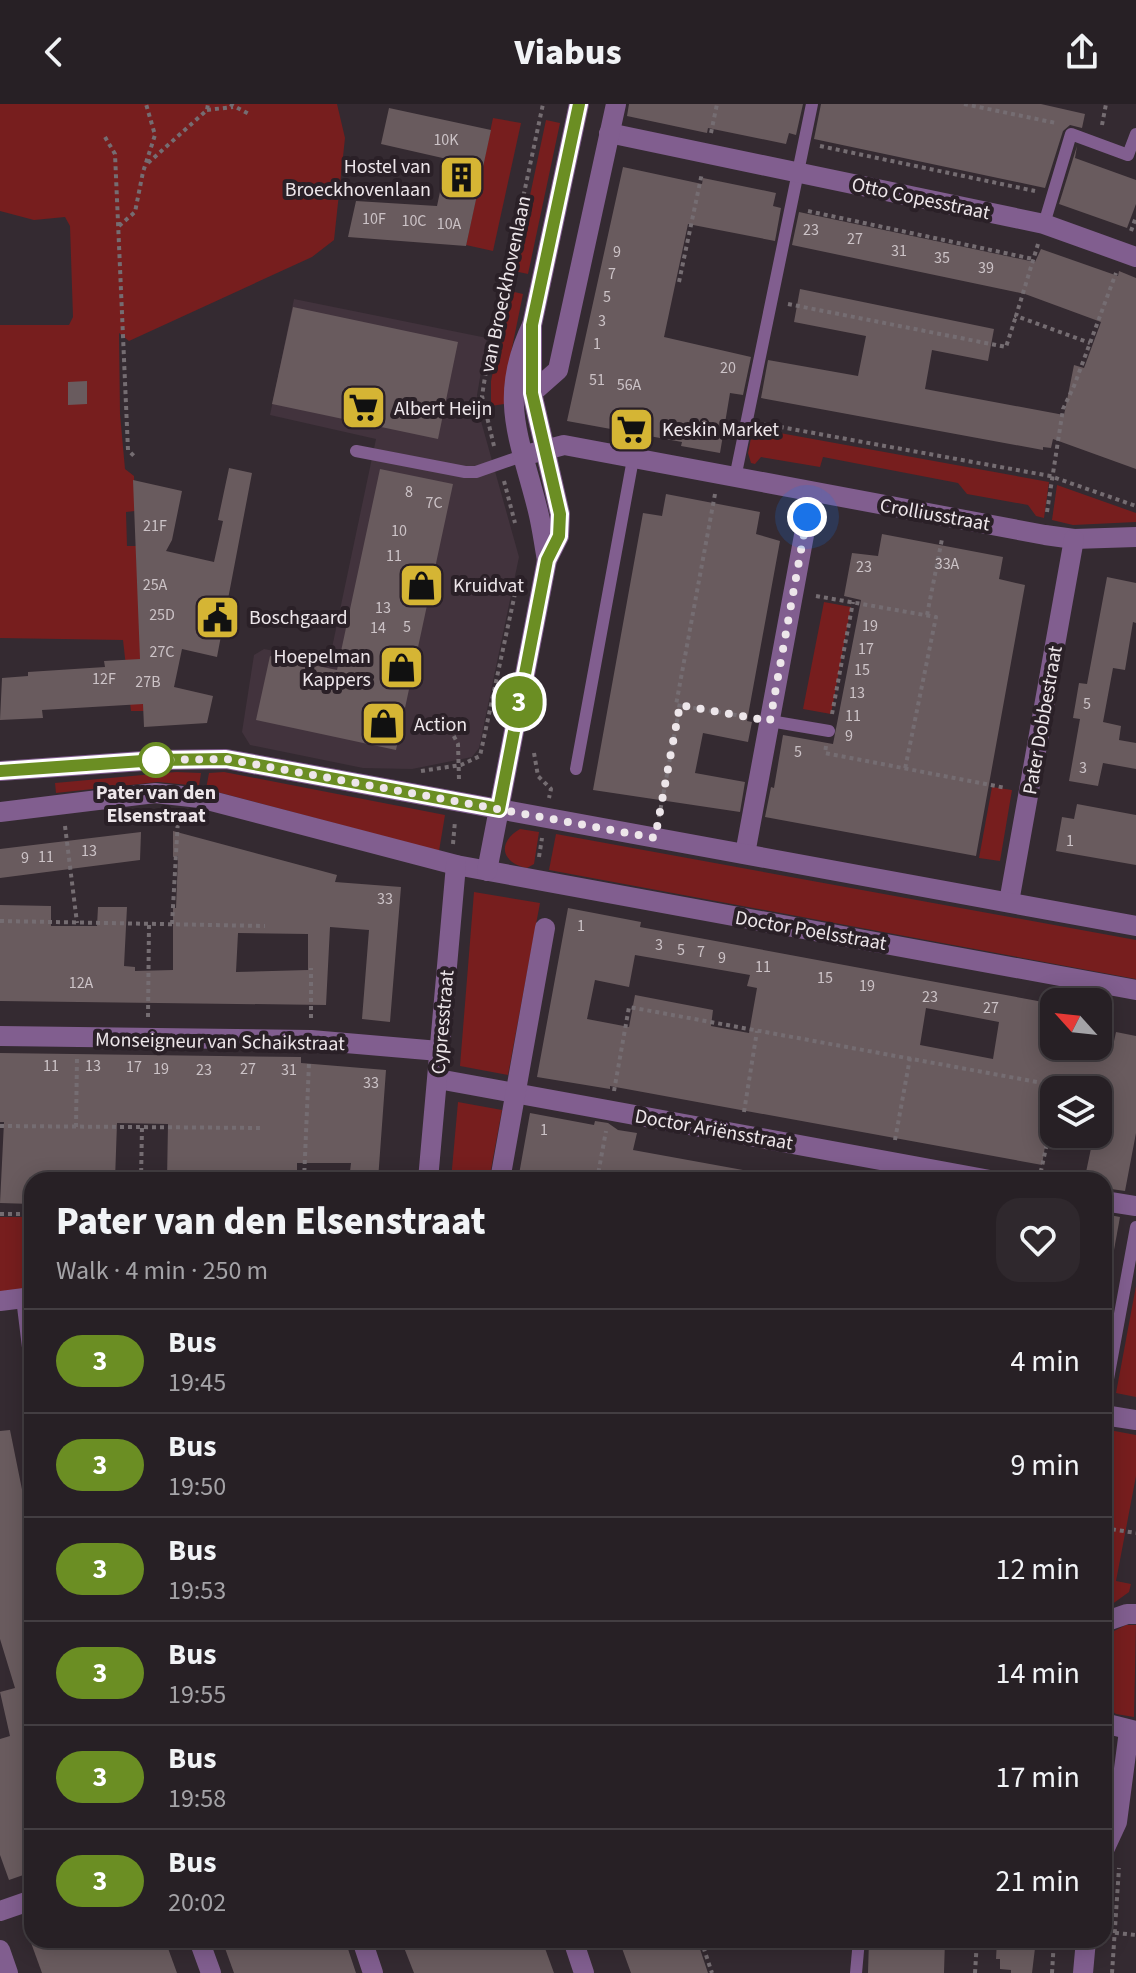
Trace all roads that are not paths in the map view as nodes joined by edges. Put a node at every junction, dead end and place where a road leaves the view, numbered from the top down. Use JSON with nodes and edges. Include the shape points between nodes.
{"nodes":[{"id":1,"x":579,"y":104,"type":"edge"},
{"id":2,"x":616,"y":104,"type":"edge"},
{"id":3,"x":812,"y":104,"type":"edge"},
{"id":4,"x":609,"y":133,"type":"junction"},
{"id":5,"x":1136,"y":134,"type":"edge"},
{"id":6,"x":797,"y":172,"type":"junction"},
{"id":7,"x":1044,"y":224,"type":"junction"},
{"id":8,"x":1130,"y":255,"type":"edge"},
{"id":9,"x":532,"y":325,"type":"junction"},
{"id":10,"x":532,"y":393,"type":"junction"},
{"id":11,"x":544,"y":449,"type":"junction"},
{"id":12,"x":356,"y":451,"type":"dead end"},
{"id":13,"x":522,"y":456,"type":"junction"},
{"id":14,"x":633,"y":459,"type":"junction"},
{"id":15,"x":727,"y":476,"type":"junction"},
{"id":16,"x":812,"y":492,"type":"junction"},
{"id":17,"x":1136,"y":537,"type":"edge"},
{"id":18,"x":1074,"y":539,"type":"junction"},
{"id":19,"x":547,"y":560,"type":"junction"},
{"id":20,"x":770,"y":721,"type":"junction"},
{"id":21,"x":829,"y":731,"type":"road end"},
{"id":22,"x":576,"y":769,"type":"dead end"},
{"id":23,"x":0,"y":771,"type":"edge"},
{"id":24,"x":499,"y":809,"type":"junction"},
{"id":25,"x":0,"y":812,"type":"edge"},
{"id":26,"x":745,"y":854,"type":"junction"},
{"id":27,"x":456,"y":865,"type":"junction"},
{"id":28,"x":487,"y":871,"type":"junction"},
{"id":29,"x":1009,"y":902,"type":"junction"},
{"id":30,"x":1136,"y":926,"type":"edge"},
{"id":31,"x":545,"y":928,"type":"dead end"},
{"id":32,"x":1136,"y":990,"type":"edge"},
{"id":33,"x":0,"y":1036,"type":"edge"},
{"id":34,"x":439,"y":1051,"type":"junction"},
{"id":35,"x":438,"y":1079,"type":"junction"},
{"id":36,"x":516,"y":1094,"type":"junction"},
{"id":37,"x":429,"y":1172,"type":"edge"},
{"id":38,"x":501,"y":1172,"type":"edge"},
{"id":39,"x":946,"y":1172,"type":"edge"},
{"id":40,"x":1112,"y":1202,"type":"edge"},
{"id":41,"x":1136,"y":1206,"type":"edge"},
{"id":42,"x":1136,"y":1227,"type":"edge"},
{"id":43,"x":24,"y":1299,"type":"edge"},
{"id":44,"x":0,"y":1301,"type":"edge"},
{"id":45,"x":1112,"y":1357,"type":"edge"},
{"id":46,"x":1112,"y":1416,"type":"edge"},
{"id":47,"x":1136,"y":1420,"type":"edge"},
{"id":48,"x":1136,"y":1614,"type":"edge"},
{"id":49,"x":1112,"y":1619,"type":"edge"},
{"id":50,"x":1112,"y":1725,"type":"edge"},
{"id":51,"x":1132,"y":1731,"type":"edge"},
{"id":52,"x":1112,"y":1835,"type":"edge"},
{"id":53,"x":24,"y":1903,"type":"edge"},
{"id":54,"x":0,"y":1911,"type":"edge"},
{"id":55,"x":202,"y":1948,"type":"edge"},
{"id":56,"x":365,"y":1948,"type":"edge"},
{"id":57,"x":576,"y":1948,"type":"edge"},
{"id":58,"x":858,"y":1948,"type":"edge"},
{"id":59,"x":1086,"y":1948,"type":"edge"},
{"id":60,"x":0,"y":1950,"type":"edge"},
{"id":61,"x":8,"y":1973,"type":"edge"},
{"id":62,"x":211,"y":1973,"type":"edge"},
{"id":63,"x":373,"y":1973,"type":"edge"},
{"id":64,"x":584,"y":1973,"type":"edge"},
{"id":65,"x":856,"y":1973,"type":"edge"},
{"id":66,"x":1083,"y":1973,"type":"edge"}],
"edges":[{"from":1,"to":9,"type":"street","name":"van Broeckhovenlaan"},
{"from":2,"to":4,"type":"street"},
{"from":3,"to":6,"type":"lane"},
{"from":4,"to":6,"type":"street","name":"Otto Copesstraat"},
{"from":4,"to":10,"type":"street","via":[[558,370]]},
{"from":5,"to":7,"type":"lane","via":[[1128,155],[1071,134]]},
{"from":6,"to":7,"type":"street","name":"Otto Copesstraat"},
{"from":6,"to":15,"type":"lane","via":[[745,421]]},
{"from":7,"to":8,"type":"street","name":"Otto Copesstraat"},
{"from":9,"to":10,"type":"street","name":"van Broeckhovenlaan"},
{"from":9,"to":13,"type":"street","name":"van Broeckhovenlaan","via":[[519,351],[514,380],[514,427]]},
{"from":10,"to":11,"type":"street","name":"van Broeckhovenlaan"},
{"from":11,"to":13,"type":"street","name":"Crolliusstraat"},
{"from":11,"to":14,"type":"street","name":"Crolliusstraat","via":[[564,445]]},
{"from":11,"to":19,"type":"street","name":"van Broeckhovenlaan","via":[[560,514],[559,536]]},
{"from":12,"to":13,"type":"lane","via":[[476,472]]},
{"from":13,"to":19,"type":"street","name":"van Broeckhovenlaan"},
{"from":14,"to":15,"type":"street","name":"Crolliusstraat"},
{"from":14,"to":22,"type":"lane"},
{"from":15,"to":16,"type":"street","name":"Crolliusstraat"},
{"from":16,"to":18,"type":"street","name":"Crolliusstraat"},
{"from":16,"to":20,"type":"street"},
{"from":17,"to":18,"type":"street","name":"Crolliusstraat"},
{"from":18,"to":29,"type":"street","name":"Pater Dobbestraat"},
{"from":19,"to":24,"type":"street"},
{"from":20,"to":21,"type":"lane"},
{"from":20,"to":26,"type":"street"},
{"from":23,"to":24,"type":"street","via":[[226,759]]},
{"from":24,"to":26,"type":"street"},
{"from":24,"to":28,"type":"street"},
{"from":25,"to":27,"type":"street","via":[[155,793],[179,795]]},
{"from":26,"to":29,"type":"street"},
{"from":27,"to":28,"type":"street"},
{"from":27,"to":34,"type":"street","name":"Cypresstraat"},
{"from":28,"to":32,"type":"street","name":"Doctor Poelsstraat"},
{"from":29,"to":30,"type":"street"},
{"from":31,"to":36,"type":"street"},
{"from":33,"to":34,"type":"street","name":"Monseigneur van Schaikstraat","via":[[311,1040]]},
{"from":34,"to":35,"type":"street","name":"Cypresstraat"},
{"from":35,"to":36,"type":"street","name":"Doctor Ariënsstraat"},
{"from":35,"to":37,"type":"street","name":"Cypresstraat"},
{"from":36,"to":38,"type":"street"},
{"from":36,"to":39,"type":"street","name":"Doctor Ariënsstraat"},
{"from":40,"to":41,"type":"street"},
{"from":42,"to":45,"type":"lane"},
{"from":43,"to":44,"type":"street"},
{"from":46,"to":47,"type":"street"},
{"from":48,"to":49,"type":"street"},
{"from":50,"to":51,"type":"street"},
{"from":51,"to":52,"type":"street"},
{"from":53,"to":54,"type":"street"},
{"from":55,"to":62,"type":"street"},
{"from":56,"to":63,"type":"street"},
{"from":57,"to":64,"type":"street"},
{"from":58,"to":65,"type":"lane"},
{"from":59,"to":66,"type":"street"},
{"from":60,"to":61,"type":"street"}]}
